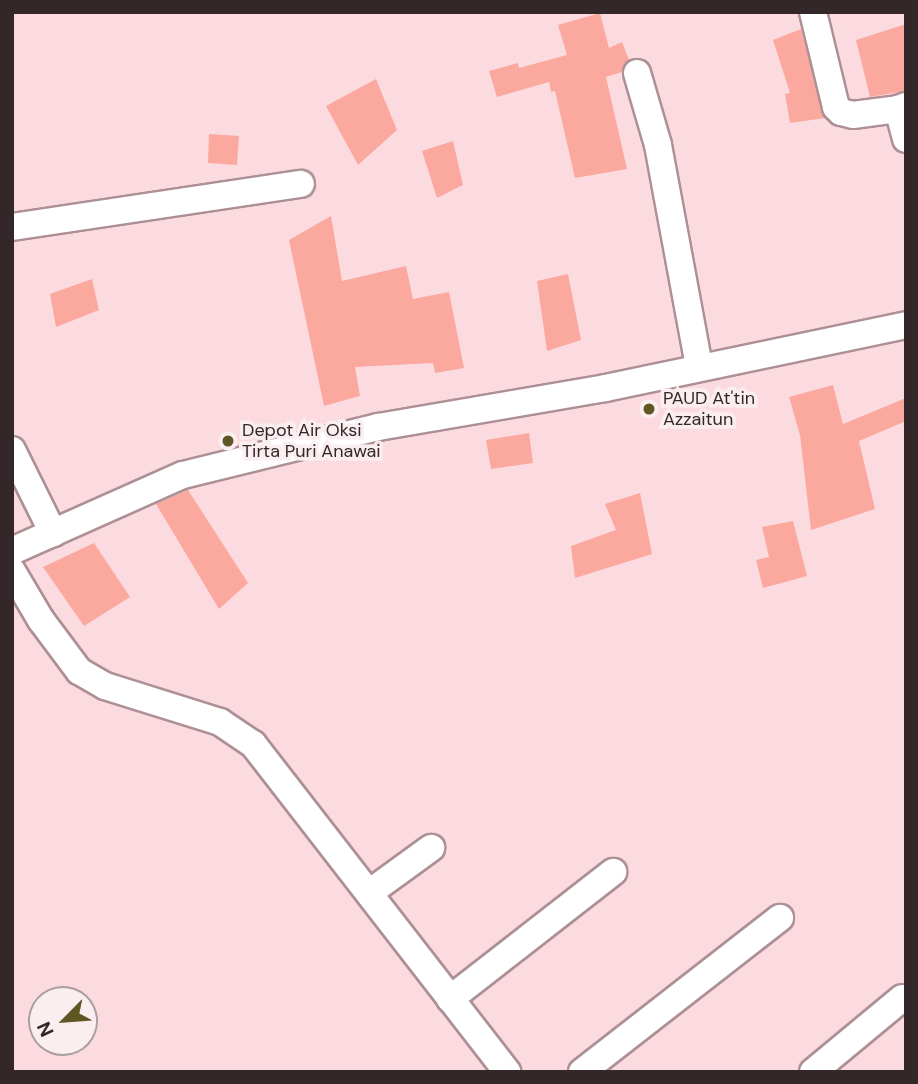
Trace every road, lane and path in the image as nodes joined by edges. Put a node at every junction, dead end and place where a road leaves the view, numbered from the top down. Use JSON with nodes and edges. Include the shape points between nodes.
{"nodes":[{"id":1,"x":813,"y":12,"type":"edge"},
{"id":2,"x":637,"y":73,"type":"dead end"},
{"id":3,"x":902,"y":107,"type":"edge"},
{"id":4,"x":906,"y":139,"type":"edge"},
{"id":5,"x":301,"y":184,"type":"dead end"},
{"id":6,"x":12,"y":227,"type":"edge"},
{"id":7,"x":906,"y":325,"type":"edge"},
{"id":8,"x":699,"y":366,"type":"junction"},
{"id":9,"x":12,"y":450,"type":"edge"},
{"id":10,"x":53,"y":533,"type":"junction"},
{"id":11,"x":12,"y":551,"type":"edge"},
{"id":12,"x":12,"y":571,"type":"edge"},
{"id":13,"x":431,"y":848,"type":"dead end"},
{"id":14,"x":613,"y":872,"type":"dead end"},
{"id":15,"x":369,"y":893,"type":"junction"},
{"id":16,"x":780,"y":918,"type":"dead end"},
{"id":17,"x":902,"y":998,"type":"dead end"},
{"id":18,"x":450,"y":999,"type":"junction"},
{"id":19,"x":507,"y":1072,"type":"edge"},
{"id":20,"x":582,"y":1072,"type":"edge"},
{"id":21,"x":813,"y":1072,"type":"edge"}],
"edges":[{"from":1,"to":3,"type":"street","via":[[836,107],[853,115]]},
{"from":2,"to":8,"type":"street","via":[[658,145]]},
{"from":3,"to":4,"type":"street"},
{"from":5,"to":6,"type":"street"},
{"from":7,"to":8,"type":"street"},
{"from":8,"to":10,"type":"street","via":[[605,388],[378,427],[183,475]]},
{"from":9,"to":10,"type":"street"},
{"from":10,"to":11,"type":"street"},
{"from":12,"to":15,"type":"street","via":[[79,671],[106,686],[220,722],[253,744]]},
{"from":13,"to":15,"type":"street"},
{"from":14,"to":18,"type":"street"},
{"from":15,"to":18,"type":"street"},
{"from":16,"to":20,"type":"street"},
{"from":17,"to":21,"type":"street"},
{"from":18,"to":19,"type":"street"}]}
